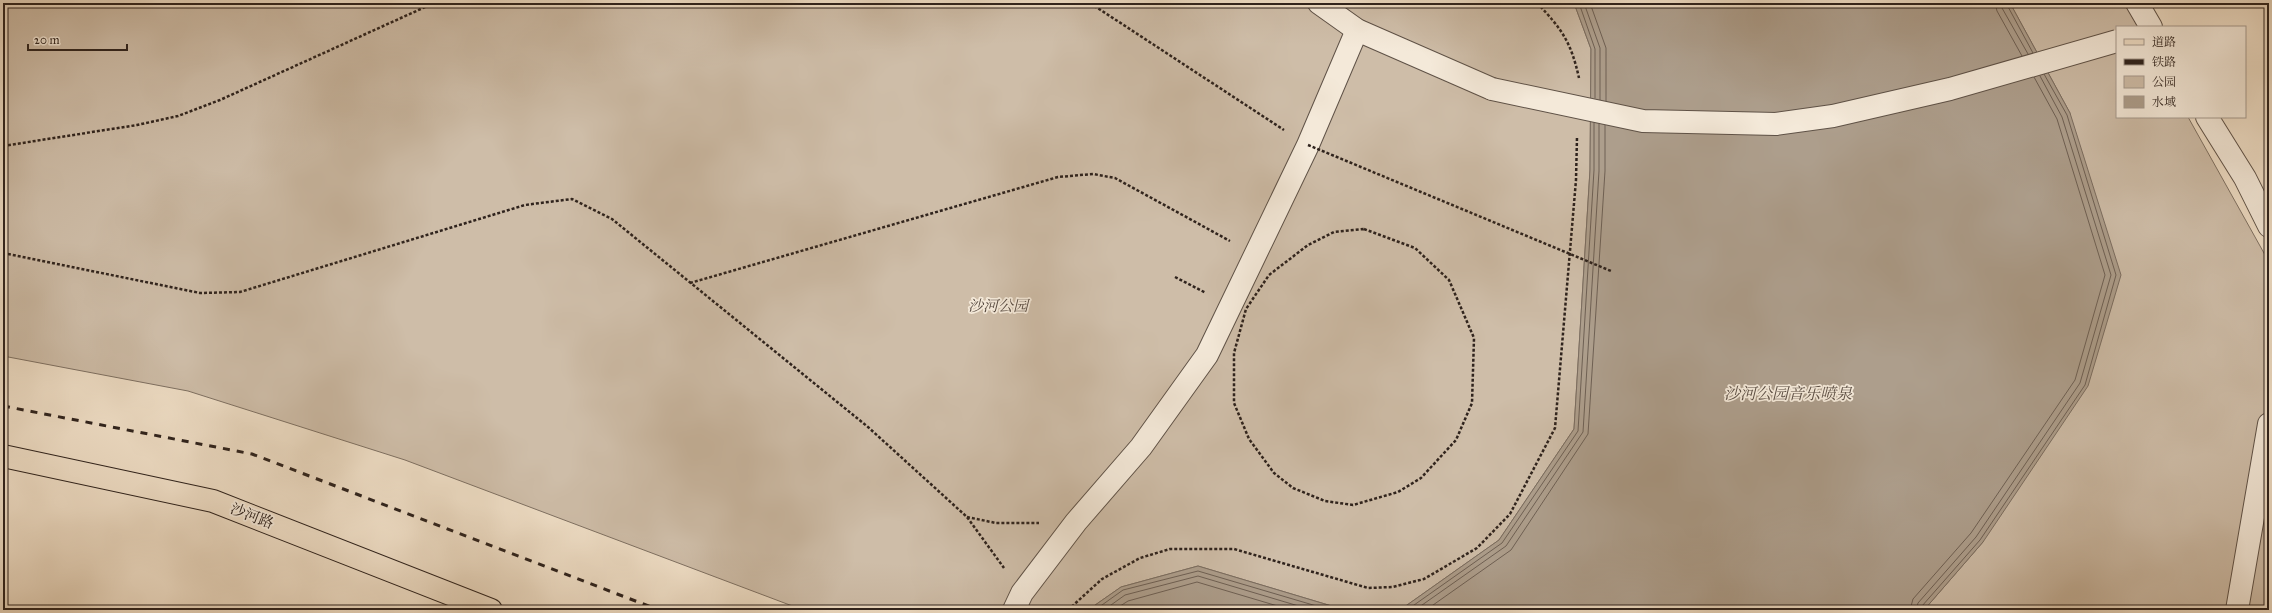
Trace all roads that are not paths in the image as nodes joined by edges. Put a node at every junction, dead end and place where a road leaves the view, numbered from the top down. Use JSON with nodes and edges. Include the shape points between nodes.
{"nodes":[{"id":1,"x":1319,"y":3,"type":"edge"},
{"id":2,"x":2137,"y":3,"type":"edge"},
{"id":3,"x":2151,"y":26,"type":"edge"},
{"id":4,"x":1357,"y":30,"type":"junction"},
{"id":5,"x":2116,"y":40,"type":"edge"},
{"id":6,"x":2208,"y":118,"type":"edge"},
{"id":7,"x":2269,"y":226,"type":"edge"},
{"id":8,"x":2269,"y":424,"type":"edge"},
{"id":9,"x":3,"y":456,"type":"edge"},
{"id":10,"x":1018,"y":602,"type":"edge"},
{"id":11,"x":491,"y":610,"type":"edge"},
{"id":12,"x":2238,"y":610,"type":"edge"}],
"edges":[{"from":1,"to":4,"type":"street"},
{"from":2,"to":3,"type":"street"},
{"from":4,"to":5,"type":"street","bridge":true,"via":[[1492,89],[1644,121],[1776,124],[1833,116],[1950,89]]},
{"from":4,"to":10,"type":"street","via":[[1207,355],[1141,447],[1076,522]]},
{"from":6,"to":7,"type":"street","via":[[2245,178]]},
{"from":8,"to":12,"type":"street"},
{"from":9,"to":11,"type":"main road","name":"沙河路","via":[[213,501]]}]}
